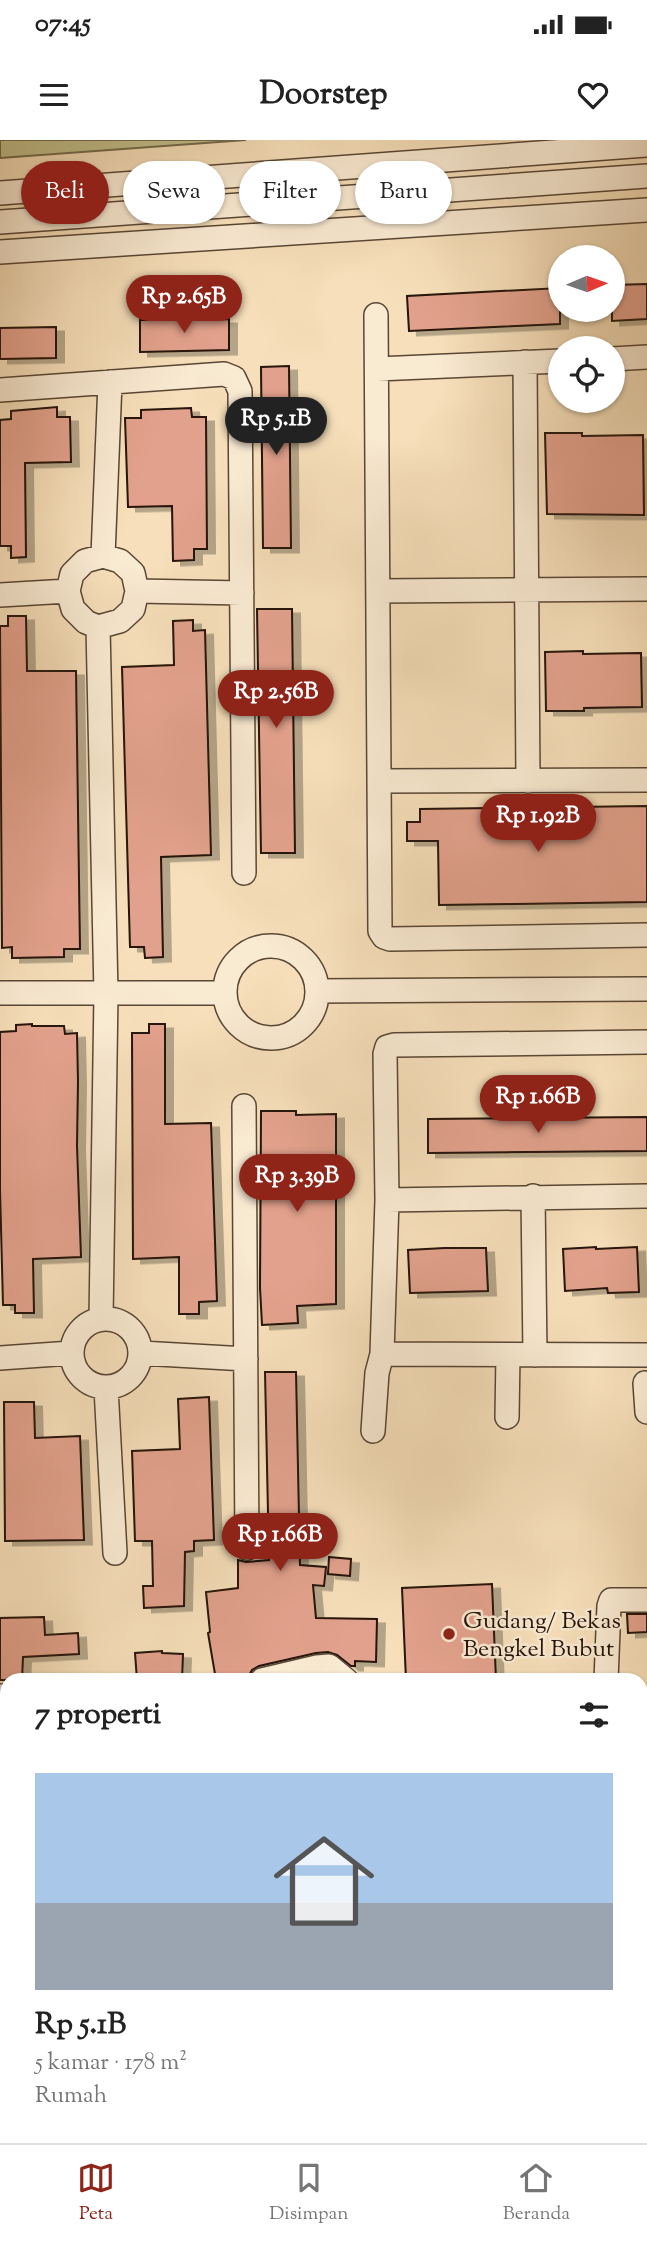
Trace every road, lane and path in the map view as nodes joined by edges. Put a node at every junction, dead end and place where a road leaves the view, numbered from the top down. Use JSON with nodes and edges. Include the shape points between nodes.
{"nodes":[{"id":1,"x":647,"y":145,"type":"edge"},
{"id":2,"x":647,"y":176,"type":"edge"},
{"id":3,"x":0,"y":193,"type":"edge"},
{"id":4,"x":647,"y":210,"type":"edge"},
{"id":5,"x":0,"y":222,"type":"edge"},
{"id":6,"x":0,"y":252,"type":"edge"},
{"id":7,"x":376,"y":314,"type":"dead end"},
{"id":8,"x":647,"y":357,"type":"edge"},
{"id":9,"x":625,"y":358,"type":"edge"},
{"id":10,"x":548,"y":361,"type":"edge"},
{"id":11,"x":525,"y":362,"type":"junction"},
{"id":12,"x":377,"y":369,"type":"junction"},
{"id":13,"x":110,"y":382,"type":"junction"},
{"id":14,"x":0,"y":390,"type":"edge"},
{"id":15,"x":103,"y":556,"type":"junction"},
{"id":16,"x":647,"y":589,"type":"edge"},
{"id":17,"x":379,"y":590,"type":"junction"},
{"id":18,"x":527,"y":590,"type":"junction"},
{"id":19,"x":68,"y":591,"type":"junction"},
{"id":20,"x":138,"y":591,"type":"junction"},
{"id":21,"x":242,"y":593,"type":"junction"},
{"id":22,"x":0,"y":595,"type":"edge"},
{"id":23,"x":98,"y":627,"type":"junction"},
{"id":24,"x":647,"y":780,"type":"edge"},
{"id":25,"x":380,"y":781,"type":"junction"},
{"id":26,"x":528,"y":781,"type":"junction"},
{"id":27,"x":244,"y":873,"type":"dead end"},
{"id":28,"x":647,"y":935,"type":"edge"},
{"id":29,"x":647,"y":989,"type":"edge"},
{"id":30,"x":317,"y":991,"type":"junction"},
{"id":31,"x":0,"y":993,"type":"edge"},
{"id":32,"x":224,"y":993,"type":"junction"},
{"id":33,"x":106,"y":994,"type":"junction"},
{"id":34,"x":647,"y":1042,"type":"edge"},
{"id":35,"x":244,"y":1107,"type":"dead end"},
{"id":36,"x":533,"y":1196,"type":"junction"},
{"id":37,"x":647,"y":1196,"type":"edge"},
{"id":38,"x":387,"y":1200,"type":"junction"},
{"id":39,"x":101,"y":1319,"type":"junction"},
{"id":40,"x":71,"y":1353,"type":"junction"},
{"id":41,"x":141,"y":1353,"type":"junction"},
{"id":42,"x":382,"y":1354,"type":"junction"},
{"id":43,"x":508,"y":1354,"type":"junction"},
{"id":44,"x":535,"y":1355,"type":"junction"},
{"id":45,"x":647,"y":1355,"type":"edge"},
{"id":46,"x":0,"y":1358,"type":"edge"},
{"id":47,"x":246,"y":1359,"type":"junction"},
{"id":48,"x":645,"y":1383,"type":"dead end"},
{"id":49,"x":106,"y":1388,"type":"junction"},
{"id":50,"x":647,"y":1412,"type":"edge"},
{"id":51,"x":507,"y":1417,"type":"dead end"},
{"id":52,"x":373,"y":1432,"type":"dead end"},
{"id":53,"x":247,"y":1548,"type":"dead end"},
{"id":54,"x":115,"y":1553,"type":"dead end"},
{"id":55,"x":647,"y":1600,"type":"edge"},
{"id":56,"x":292,"y":1673,"type":"edge"},
{"id":57,"x":337,"y":1673,"type":"edge"},
{"id":58,"x":606,"y":1673,"type":"edge"}],
"edges":[{"from":1,"to":3,"type":"street"},
{"from":2,"to":5,"type":"street"},
{"from":4,"to":6,"type":"street"},
{"from":7,"to":12,"type":"street"},
{"from":8,"to":9,"type":"street"},
{"from":10,"to":11,"type":"street"},
{"from":11,"to":12,"type":"street"},
{"from":11,"to":18,"type":"street"},
{"from":12,"to":17,"type":"street"},
{"from":13,"to":14,"type":"street"},
{"from":13,"to":15,"type":"street"},
{"from":13,"to":21,"type":"street","via":[[224,374],[234,378],[240,391]]},
{"from":15,"to":19,"type":"street","via":[[85,561],[72,574]]},
{"from":15,"to":20,"type":"street","via":[[120,561],[133,573]]},
{"from":16,"to":18,"type":"street"},
{"from":17,"to":18,"type":"street"},
{"from":17,"to":25,"type":"street"},
{"from":18,"to":26,"type":"street"},
{"from":19,"to":22,"type":"street"},
{"from":19,"to":23,"type":"street","via":[[73,609]]},
{"from":20,"to":21,"type":"street"},
{"from":20,"to":23,"type":"street","via":[[133,609],[120,621]]},
{"from":21,"to":27,"type":"street"},
{"from":23,"to":33,"type":"street"},
{"from":24,"to":26,"type":"street"},
{"from":25,"to":26,"type":"street"},
{"from":25,"to":28,"type":"street","via":[[380,931],[384,937]]},
{"from":29,"to":30,"type":"street"},
{"from":30,"to":32,"type":"street","via":[[310,968],[293,951],[270,945],[246,952],[230,970]]},
{"from":30,"to":32,"type":"street","via":[[311,1014],[295,1032],[272,1039],[248,1033],[231,1017]]},
{"from":31,"to":33,"type":"street"},
{"from":32,"to":33,"type":"street"},
{"from":33,"to":39,"type":"street"},
{"from":34,"to":38,"type":"street","via":[[387,1047]]},
{"from":35,"to":47,"type":"street"},
{"from":36,"to":37,"type":"street"},
{"from":36,"to":38,"type":"street"},
{"from":36,"to":44,"type":"street"},
{"from":38,"to":42,"type":"street"},
{"from":39,"to":40,"type":"street","via":[[85,1325],[75,1337]]},
{"from":39,"to":41,"type":"street","via":[[120,1321],[135,1334]]},
{"from":40,"to":46,"type":"street"},
{"from":40,"to":49,"type":"street","via":[[76,1371],[89,1384]]},
{"from":41,"to":47,"type":"street"},
{"from":41,"to":49,"type":"street","via":[[136,1371],[123,1384]]},
{"from":42,"to":43,"type":"street"},
{"from":42,"to":52,"type":"street"},
{"from":43,"to":44,"type":"street"},
{"from":43,"to":51,"type":"street"},
{"from":44,"to":45,"type":"street"},
{"from":47,"to":53,"type":"street"},
{"from":48,"to":50,"type":"street"},
{"from":49,"to":54,"type":"street"},
{"from":55,"to":58,"type":"street","via":[[611,1600]]},
{"from":56,"to":57,"type":"street","via":[[329,1667]]}]}
